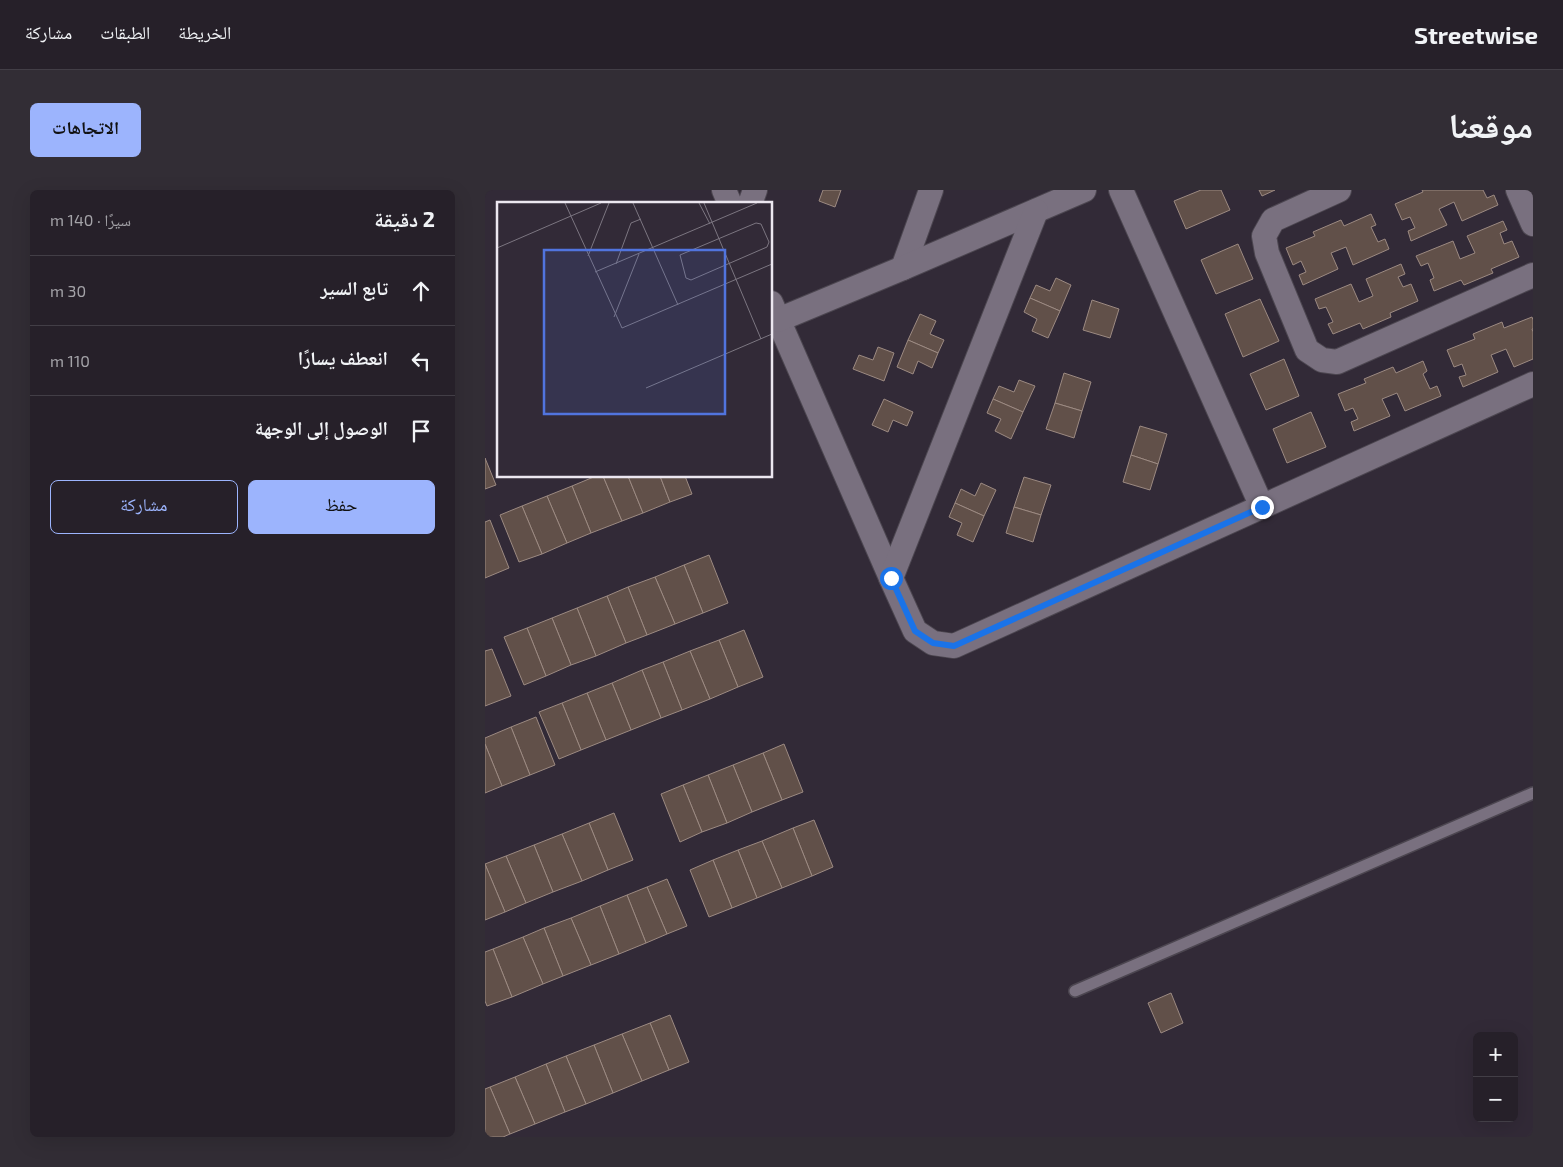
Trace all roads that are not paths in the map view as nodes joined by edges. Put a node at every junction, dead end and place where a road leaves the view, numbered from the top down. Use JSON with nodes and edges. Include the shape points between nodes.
{"nodes":[{"id":1,"x":724,"y":190,"type":"edge"},
{"id":2,"x":755,"y":190,"type":"edge"},
{"id":3,"x":931,"y":190,"type":"edge"},
{"id":4,"x":1084,"y":190,"type":"edge"},
{"id":5,"x":1121,"y":190,"type":"edge"},
{"id":6,"x":1339,"y":190,"type":"edge"},
{"id":7,"x":1518,"y":190,"type":"edge"},
{"id":8,"x":729,"y":202,"type":"edge"},
{"id":9,"x":751,"y":202,"type":"edge"},
{"id":10,"x":1036,"y":210,"type":"junction"},
{"id":11,"x":1533,"y":224,"type":"edge"},
{"id":12,"x":903,"y":268,"type":"junction"},
{"id":13,"x":1533,"y":275,"type":"edge"},
{"id":14,"x":775,"y":312,"type":"edge"},
{"id":15,"x":1533,"y":384,"type":"edge"},
{"id":16,"x":1262,"y":507,"type":"junction"},
{"id":17,"x":891,"y":578,"type":"junction"},
{"id":18,"x":1533,"y":793,"type":"edge"},
{"id":19,"x":1075,"y":991,"type":"dead end"}],
"edges":[{"from":1,"to":8,"type":"street"},
{"from":2,"to":9,"type":"street"},
{"from":3,"to":12,"type":"street"},
{"from":4,"to":10,"type":"street"},
{"from":5,"to":16,"type":"street"},
{"from":6,"to":13,"type":"street","via":[[1273,220],[1264,236],[1267,253],[1307,350],[1322,360],[1337,362]]},
{"from":7,"to":11,"type":"street"},
{"from":10,"to":12,"type":"street"},
{"from":10,"to":17,"type":"street"},
{"from":12,"to":14,"type":"street"},
{"from":14,"to":17,"type":"street"},
{"from":15,"to":16,"type":"street"},
{"from":16,"to":17,"type":"street","via":[[954,646],[933,643],[915,631]]},
{"from":18,"to":19,"type":"lane"}]}
